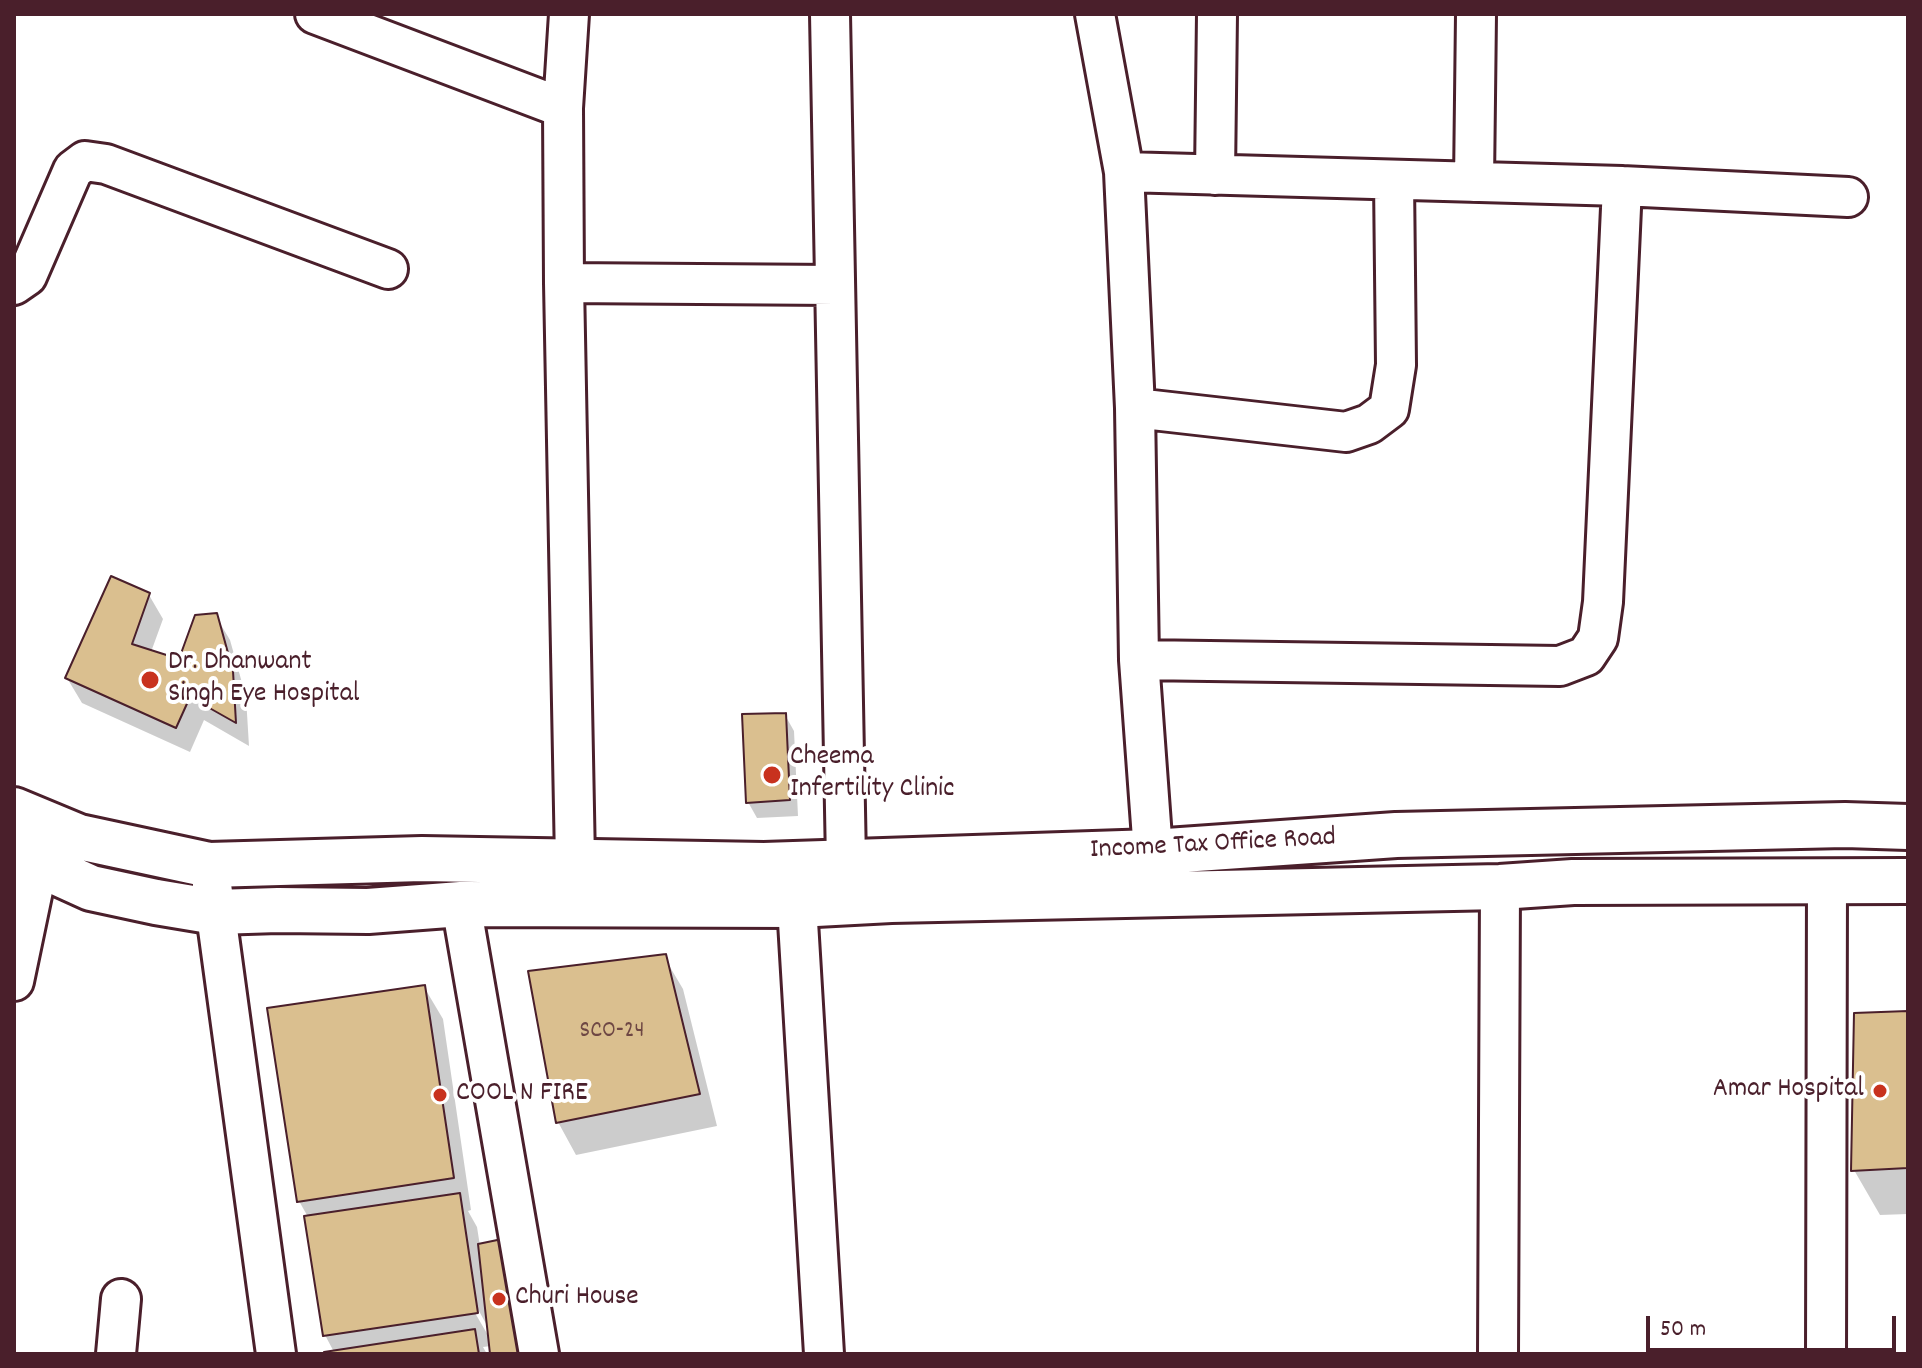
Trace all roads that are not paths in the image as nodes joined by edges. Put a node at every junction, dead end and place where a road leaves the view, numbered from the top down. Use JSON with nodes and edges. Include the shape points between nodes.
{"nodes":[{"id":1,"x":315,"y":14,"type":"edge"},
{"id":2,"x":569,"y":14,"type":"edge"},
{"id":3,"x":830,"y":14,"type":"edge"},
{"id":4,"x":1095,"y":14,"type":"edge"},
{"id":5,"x":1217,"y":14,"type":"edge"},
{"id":6,"x":1476,"y":14,"type":"edge"},
{"id":7,"x":563,"y":108,"type":"junction"},
{"id":8,"x":1124,"y":172,"type":"junction"},
{"id":9,"x":1215,"y":175,"type":"junction"},
{"id":10,"x":1394,"y":180,"type":"junction"},
{"id":11,"x":1474,"y":182,"type":"junction"},
{"id":12,"x":1622,"y":186,"type":"junction"},
{"id":13,"x":1848,"y":197,"type":"dead end"},
{"id":14,"x":388,"y":269,"type":"dead end"},
{"id":15,"x":564,"y":283,"type":"junction"},
{"id":16,"x":14,"y":285,"type":"edge"},
{"id":17,"x":835,"y":285,"type":"junction"},
{"id":18,"x":1135,"y":408,"type":"junction"},
{"id":19,"x":1139,"y":660,"type":"junction"},
{"id":20,"x":14,"y":810,"type":"edge"},
{"id":21,"x":1908,"y":827,"type":"edge"},
{"id":22,"x":1153,"y":852,"type":"junction"},
{"id":23,"x":26,"y":859,"type":"edge"},
{"id":24,"x":575,"y":861,"type":"junction"},
{"id":25,"x":846,"y":862,"type":"junction"},
{"id":26,"x":209,"y":865,"type":"junction"},
{"id":27,"x":954,"y":879,"type":"junction"},
{"id":28,"x":1908,"y":881,"type":"edge"},
{"id":29,"x":1827,"y":882,"type":"junction"},
{"id":30,"x":1500,"y":887,"type":"junction"},
{"id":31,"x":461,"y":904,"type":"junction"},
{"id":32,"x":797,"y":905,"type":"junction"},
{"id":33,"x":216,"y":912,"type":"junction"},
{"id":34,"x":14,"y":981,"type":"edge"},
{"id":35,"x":121,"y":1299,"type":"dead end"},
{"id":36,"x":116,"y":1354,"type":"edge"},
{"id":37,"x":276,"y":1354,"type":"edge"},
{"id":38,"x":539,"y":1354,"type":"edge"},
{"id":39,"x":824,"y":1354,"type":"edge"},
{"id":40,"x":1498,"y":1354,"type":"edge"},
{"id":41,"x":1826,"y":1354,"type":"edge"}],
"edges":[{"from":1,"to":7,"type":"street"},
{"from":2,"to":7,"type":"street"},
{"from":3,"to":17,"type":"street"},
{"from":4,"to":8,"type":"street"},
{"from":5,"to":9,"type":"street"},
{"from":6,"to":11,"type":"street"},
{"from":7,"to":15,"type":"street"},
{"from":8,"to":9,"type":"street"},
{"from":8,"to":18,"type":"street"},
{"from":9,"to":10,"type":"street"},
{"from":10,"to":11,"type":"street"},
{"from":10,"to":18,"type":"street","via":[[1396,365],[1389,409],[1346,432]]},
{"from":11,"to":12,"type":"street"},
{"from":12,"to":13,"type":"street"},
{"from":12,"to":19,"type":"street","via":[[1603,602],[1598,638],[1586,656],[1560,666]]},
{"from":14,"to":16,"type":"street","via":[[106,164],[85,161],[73,170],[27,276]]},
{"from":15,"to":17,"type":"street"},
{"from":15,"to":24,"type":"street"},
{"from":17,"to":25,"type":"street"},
{"from":18,"to":19,"type":"street"},
{"from":19,"to":22,"type":"street"},
{"from":20,"to":26,"type":"main road","name":"Income Tax Office Road","via":[[79,837]]},
{"from":21,"to":22,"type":"main road","name":"Income Tax Office Road","via":[[1396,835]]},
{"from":22,"to":27,"type":"main road","name":"Income Tax Office Road"},
{"from":23,"to":33,"type":"main road","via":[[91,888]]},
{"from":23,"to":34,"type":"street"},
{"from":24,"to":25,"type":"main road","name":"Income Tax Office Road"},
{"from":24,"to":26,"type":"main road","name":"Income Tax Office Road"},
{"from":25,"to":27,"type":"main road","name":"Income Tax Office Road"},
{"from":26,"to":33,"type":"street"},
{"from":27,"to":30,"type":"main road"},
{"from":27,"to":32,"type":"main road"},
{"from":28,"to":29,"type":"main road"},
{"from":29,"to":30,"type":"main road"},
{"from":29,"to":41,"type":"street"},
{"from":30,"to":40,"type":"street"},
{"from":31,"to":32,"type":"main road"},
{"from":31,"to":33,"type":"main road"},
{"from":31,"to":38,"type":"street"},
{"from":32,"to":39,"type":"street"},
{"from":33,"to":37,"type":"street"},
{"from":35,"to":36,"type":"street"}]}
